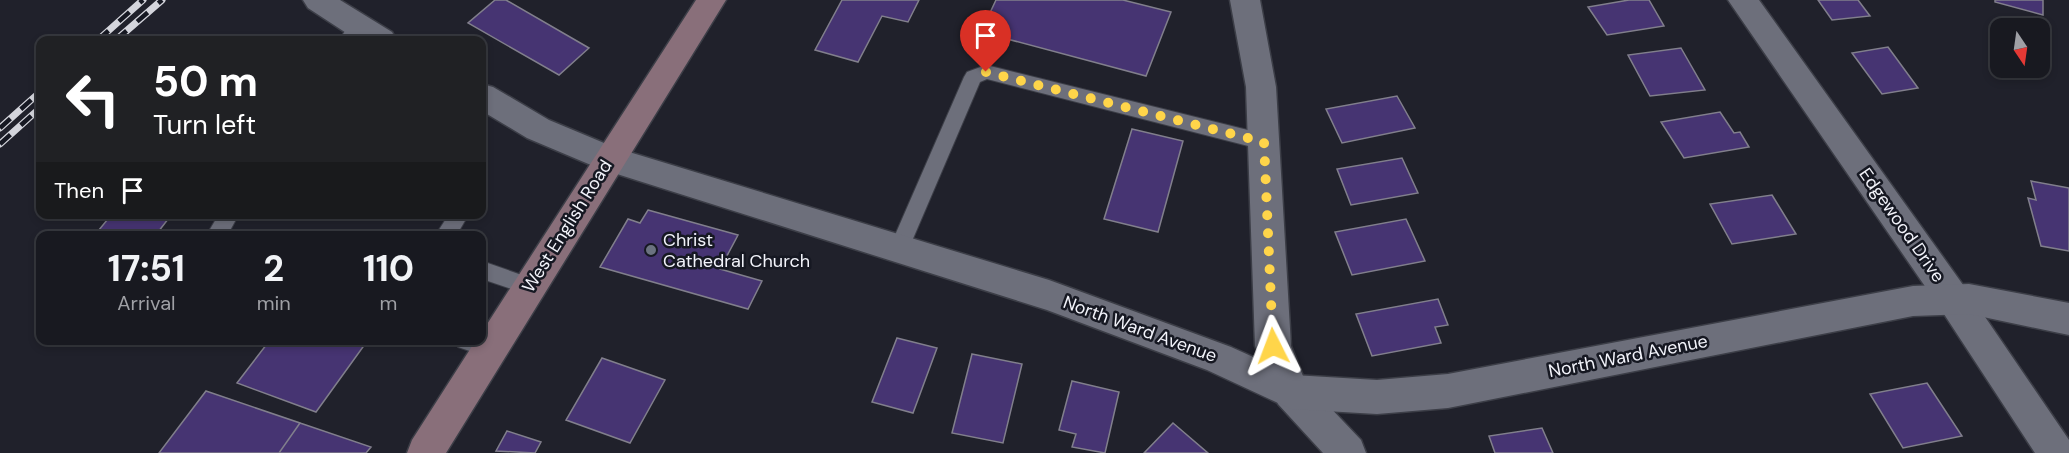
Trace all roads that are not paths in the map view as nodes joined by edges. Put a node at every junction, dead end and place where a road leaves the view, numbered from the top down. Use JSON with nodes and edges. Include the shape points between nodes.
{"nodes":[{"id":1,"x":318,"y":0,"type":"edge"},
{"id":2,"x":711,"y":0,"type":"edge"},
{"id":3,"x":1245,"y":0,"type":"edge"},
{"id":4,"x":1743,"y":0,"type":"edge"},
{"id":5,"x":362,"y":36,"type":"edge"},
{"id":6,"x":486,"y":98,"type":"edge"},
{"id":7,"x":1264,"y":142,"type":"junction"},
{"id":8,"x":609,"y":159,"type":"junction"},
{"id":9,"x":899,"y":249,"type":"junction"},
{"id":10,"x":486,"y":271,"type":"edge"},
{"id":11,"x":529,"y":286,"type":"junction"},
{"id":12,"x":1954,"y":300,"type":"junction"},
{"id":13,"x":2069,"y":319,"type":"edge"},
{"id":14,"x":486,"y":335,"type":"edge"},
{"id":15,"x":477,"y":345,"type":"edge"},
{"id":16,"x":1291,"y":392,"type":"junction"},
{"id":17,"x":425,"y":453,"type":"edge"},
{"id":18,"x":1348,"y":453,"type":"edge"},
{"id":19,"x":2056,"y":453,"type":"edge"}],
"edges":[{"from":1,"to":5,"type":"street"},
{"from":2,"to":8,"type":"main road","name":"West English Road"},
{"from":3,"to":7,"type":"street","via":[[1261,87]]},
{"from":4,"to":12,"type":"street","name":"Edgewood Drive"},
{"from":6,"to":8,"type":"street","name":"North Ward Avenue","via":[[538,129]]},
{"from":7,"to":9,"type":"lane","via":[[986,72],[973,77]]},
{"from":7,"to":16,"type":"street","via":[[1273,346]]},
{"from":8,"to":9,"type":"street","name":"North Ward Avenue"},
{"from":8,"to":11,"type":"main road","name":"West English Road"},
{"from":9,"to":16,"type":"street","name":"North Ward Avenue","via":[[1049,295],[1220,358]]},
{"from":10,"to":11,"type":"lane"},
{"from":11,"to":14,"type":"main road","name":"West English Road"},
{"from":12,"to":13,"type":"street","name":"North Ward Avenue","via":[[1969,299]]},
{"from":12,"to":16,"type":"street","name":"North Ward Avenue","via":[[1913,301],[1448,391],[1377,398]]},
{"from":12,"to":19,"type":"street","name":"Edgewood Drive"},
{"from":15,"to":17,"type":"main road","name":"West English Road"},
{"from":16,"to":18,"type":"street"}]}
